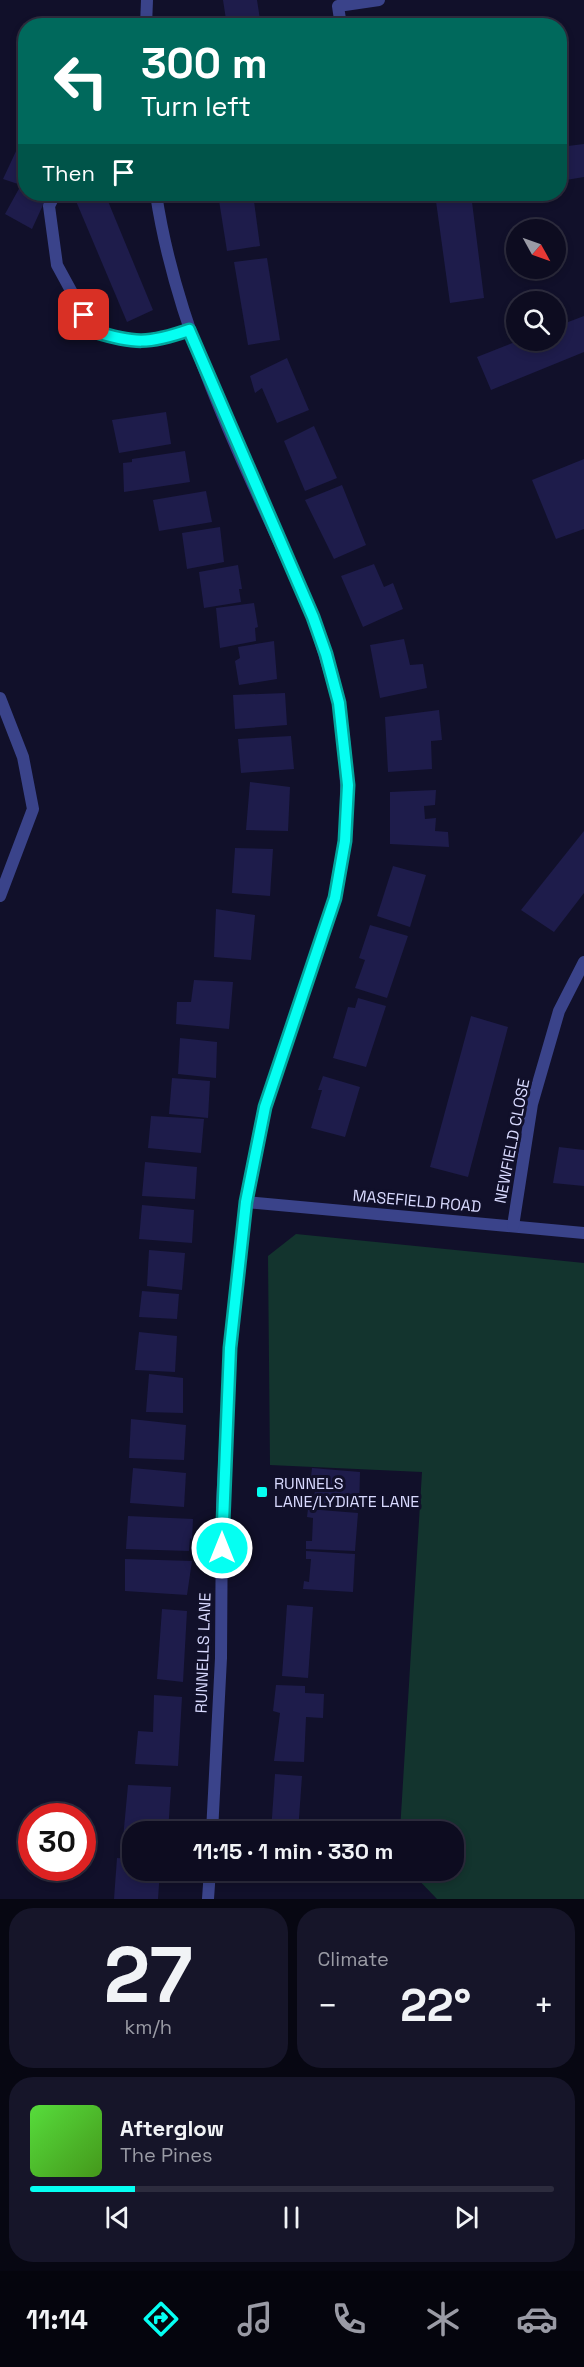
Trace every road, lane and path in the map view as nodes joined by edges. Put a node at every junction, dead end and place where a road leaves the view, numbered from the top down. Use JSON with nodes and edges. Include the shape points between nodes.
{"nodes":[{"id":1,"x":147,"y":0,"type":"edge"},
{"id":2,"x":379,"y":0,"type":"edge"},
{"id":3,"x":146,"y":18,"type":"edge"},
{"id":4,"x":340,"y":18,"type":"edge"},
{"id":5,"x":52,"y":201,"type":"edge"},
{"id":6,"x":157,"y":201,"type":"edge"},
{"id":7,"x":189,"y":330,"type":"junction"},
{"id":8,"x":0,"y":698,"type":"edge"},
{"id":9,"x":0,"y":896,"type":"edge"},
{"id":10,"x":584,"y":962,"type":"edge"},
{"id":11,"x":246,"y":1202,"type":"junction"},
{"id":12,"x":513,"y":1226,"type":"junction"},
{"id":13,"x":584,"y":1233,"type":"edge"},
{"id":14,"x":213,"y":1821,"type":"edge"},
{"id":15,"x":209,"y":1881,"type":"edge"},
{"id":16,"x":208,"y":1899,"type":"edge"}],
"edges":[{"from":1,"to":3,"type":"street"},
{"from":2,"to":4,"type":"street","via":[[338,6]]},
{"from":5,"to":7,"type":"street","via":[[57,265],[93,331],[117,339],[156,341]]},
{"from":6,"to":7,"type":"street","name":"RUNNELLS LANE","via":[[165,246]]},
{"from":7,"to":11,"type":"street","name":"RUNNELLS LANE","via":[[313,617],[339,703],[345,747],[347,823],[335,898],[265,1107]]},
{"from":8,"to":9,"type":"street","via":[[24,757],[33,809]]},
{"from":10,"to":12,"type":"street","name":"NEWFIELD CLOSE","via":[[559,1011],[532,1104]]},
{"from":11,"to":12,"type":"street","name":"MASEFIELD ROAD"},
{"from":11,"to":14,"type":"street","name":"RUNNELLS LANE","via":[[230,1348]]},
{"from":12,"to":13,"type":"street","name":"MASEFIELD ROAD"},
{"from":15,"to":16,"type":"street"}]}
